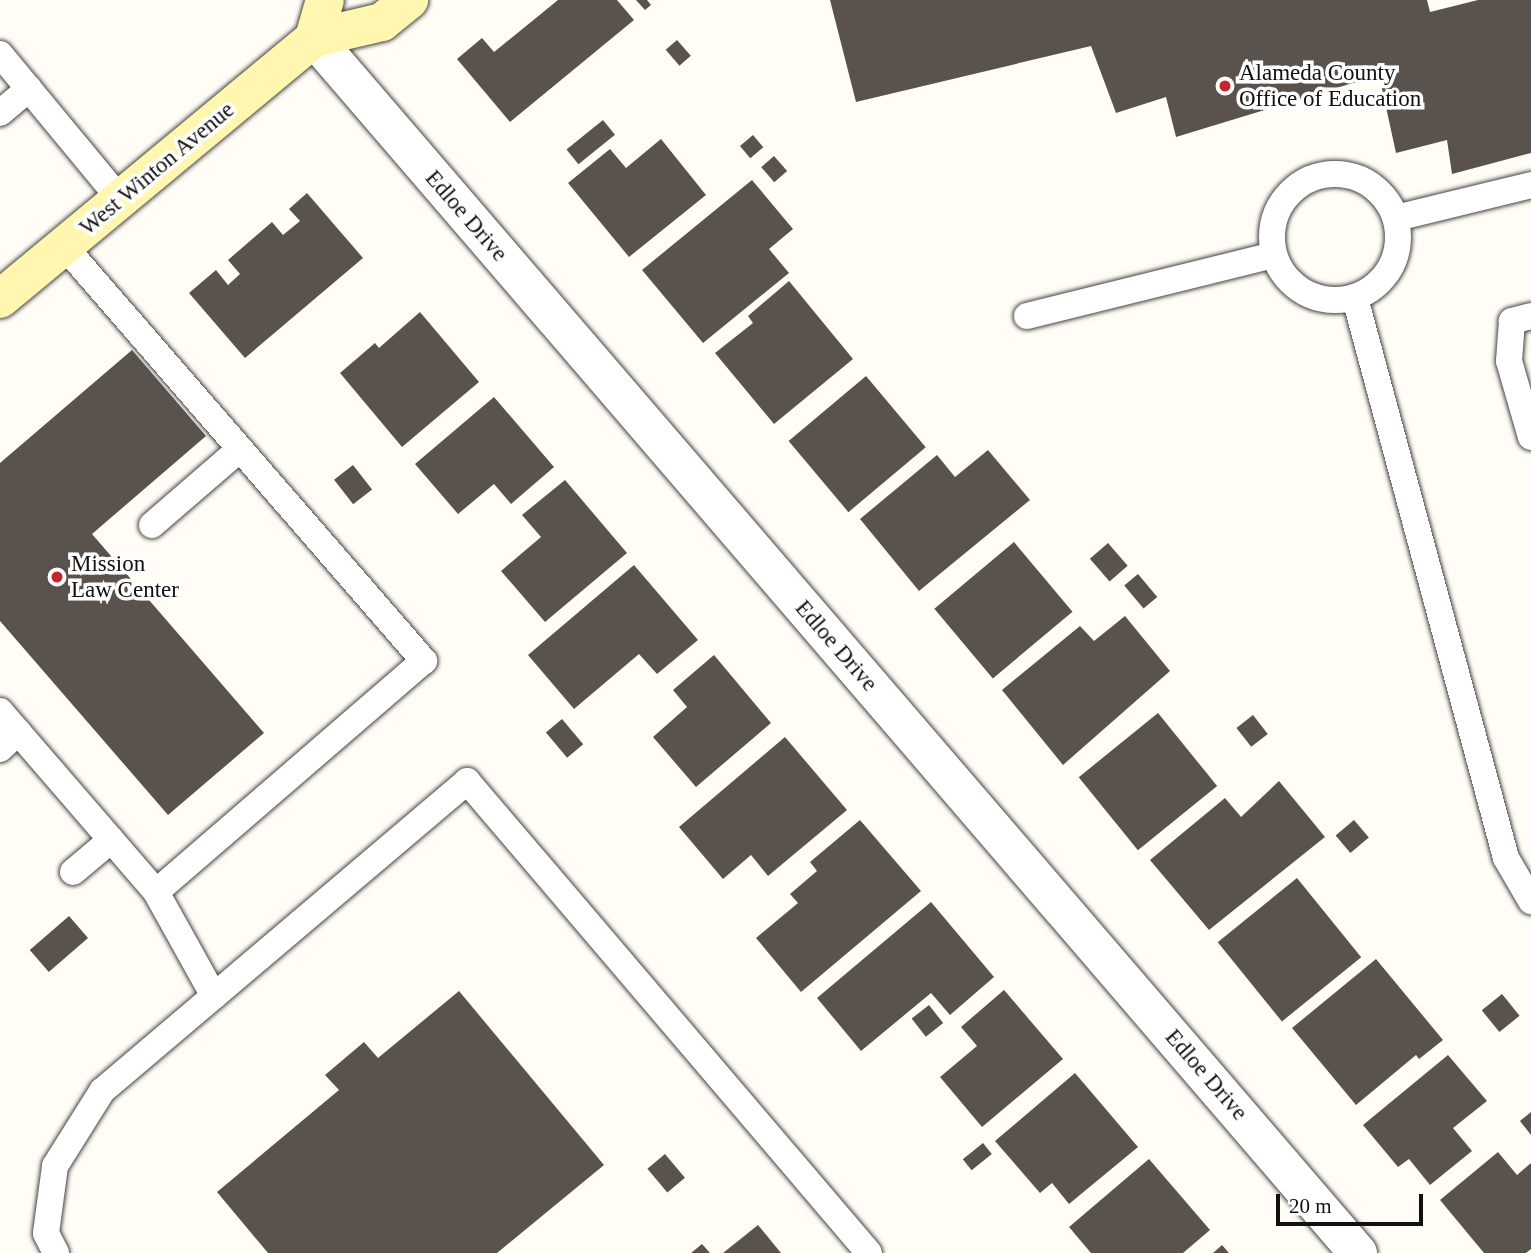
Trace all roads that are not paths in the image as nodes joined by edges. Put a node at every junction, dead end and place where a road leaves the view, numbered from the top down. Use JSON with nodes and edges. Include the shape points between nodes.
{"nodes":[{"id":1,"x":325,"y":0,"type":"edge"},
{"id":2,"x":409,"y":0,"type":"edge"},
{"id":3,"x":314,"y":38,"type":"junction"},
{"id":4,"x":0,"y":54,"type":"edge"},
{"id":5,"x":29,"y":89,"type":"junction"},
{"id":6,"x":0,"y":113,"type":"edge"},
{"id":7,"x":1531,"y":185,"type":"edge"},
{"id":8,"x":120,"y":199,"type":"junction"},
{"id":9,"x":1396,"y":218,"type":"junction"},
{"id":10,"x":64,"y":246,"type":"junction"},
{"id":11,"x":1273,"y":255,"type":"junction"},
{"id":12,"x":1355,"y":298,"type":"junction"},
{"id":13,"x":0,"y":299,"type":"edge"},
{"id":14,"x":1027,"y":316,"type":"dead end"},
{"id":15,"x":1531,"y":316,"type":"edge"},
{"id":16,"x":1531,"y":437,"type":"edge"},
{"id":17,"x":240,"y":449,"type":"junction"},
{"id":18,"x":152,"y":525,"type":"dead end"},
{"id":19,"x":0,"y":711,"type":"edge"},
{"id":20,"x":9,"y":741,"type":"edge"},
{"id":21,"x":111,"y":840,"type":"junction"},
{"id":22,"x":73,"y":872,"type":"dead end"},
{"id":23,"x":156,"y":892,"type":"junction"},
{"id":24,"x":1531,"y":901,"type":"edge"},
{"id":25,"x":214,"y":996,"type":"junction"},
{"id":26,"x":56,"y":1253,"type":"edge"},
{"id":27,"x":869,"y":1253,"type":"edge"},
{"id":28,"x":1359,"y":1253,"type":"edge"}],
"edges":[{"from":1,"to":3,"type":"main road"},
{"from":2,"to":3,"type":"main road","name":"West Winton Avenue","via":[[382,22]]},
{"from":3,"to":8,"type":"main road","name":"West Winton Avenue"},
{"from":3,"to":28,"type":"street","name":"Edloe Drive"},
{"from":4,"to":5,"type":"lane"},
{"from":5,"to":6,"type":"lane"},
{"from":5,"to":8,"type":"lane"},
{"from":7,"to":9,"type":"lane"},
{"from":8,"to":10,"type":"main road","name":"West Winton Avenue"},
{"from":9,"to":11,"type":"lane","via":[[1382,194],[1359,177],[1331,173],[1303,181],[1282,200],[1271,227]]},
{"from":9,"to":12,"type":"lane","via":[[1399,243],[1392,266],[1376,285]]},
{"from":10,"to":13,"type":"main road","name":"West Winton Avenue"},
{"from":10,"to":17,"type":"lane"},
{"from":11,"to":12,"type":"lane","via":[[1285,278],[1305,293],[1329,301]]},
{"from":11,"to":14,"type":"lane"},
{"from":12,"to":24,"type":"lane","via":[[1506,858]]},
{"from":15,"to":16,"type":"lane","via":[[1512,321],[1509,361]]},
{"from":17,"to":18,"type":"lane"},
{"from":17,"to":23,"type":"lane","via":[[424,661]]},
{"from":19,"to":20,"type":"lane"},
{"from":20,"to":21,"type":"lane"},
{"from":21,"to":22,"type":"lane"},
{"from":21,"to":23,"type":"lane"},
{"from":23,"to":25,"type":"lane"},
{"from":25,"to":26,"type":"lane","via":[[102,1091],[55,1166],[46,1233]]},
{"from":25,"to":27,"type":"lane","via":[[467,780]]}]}
